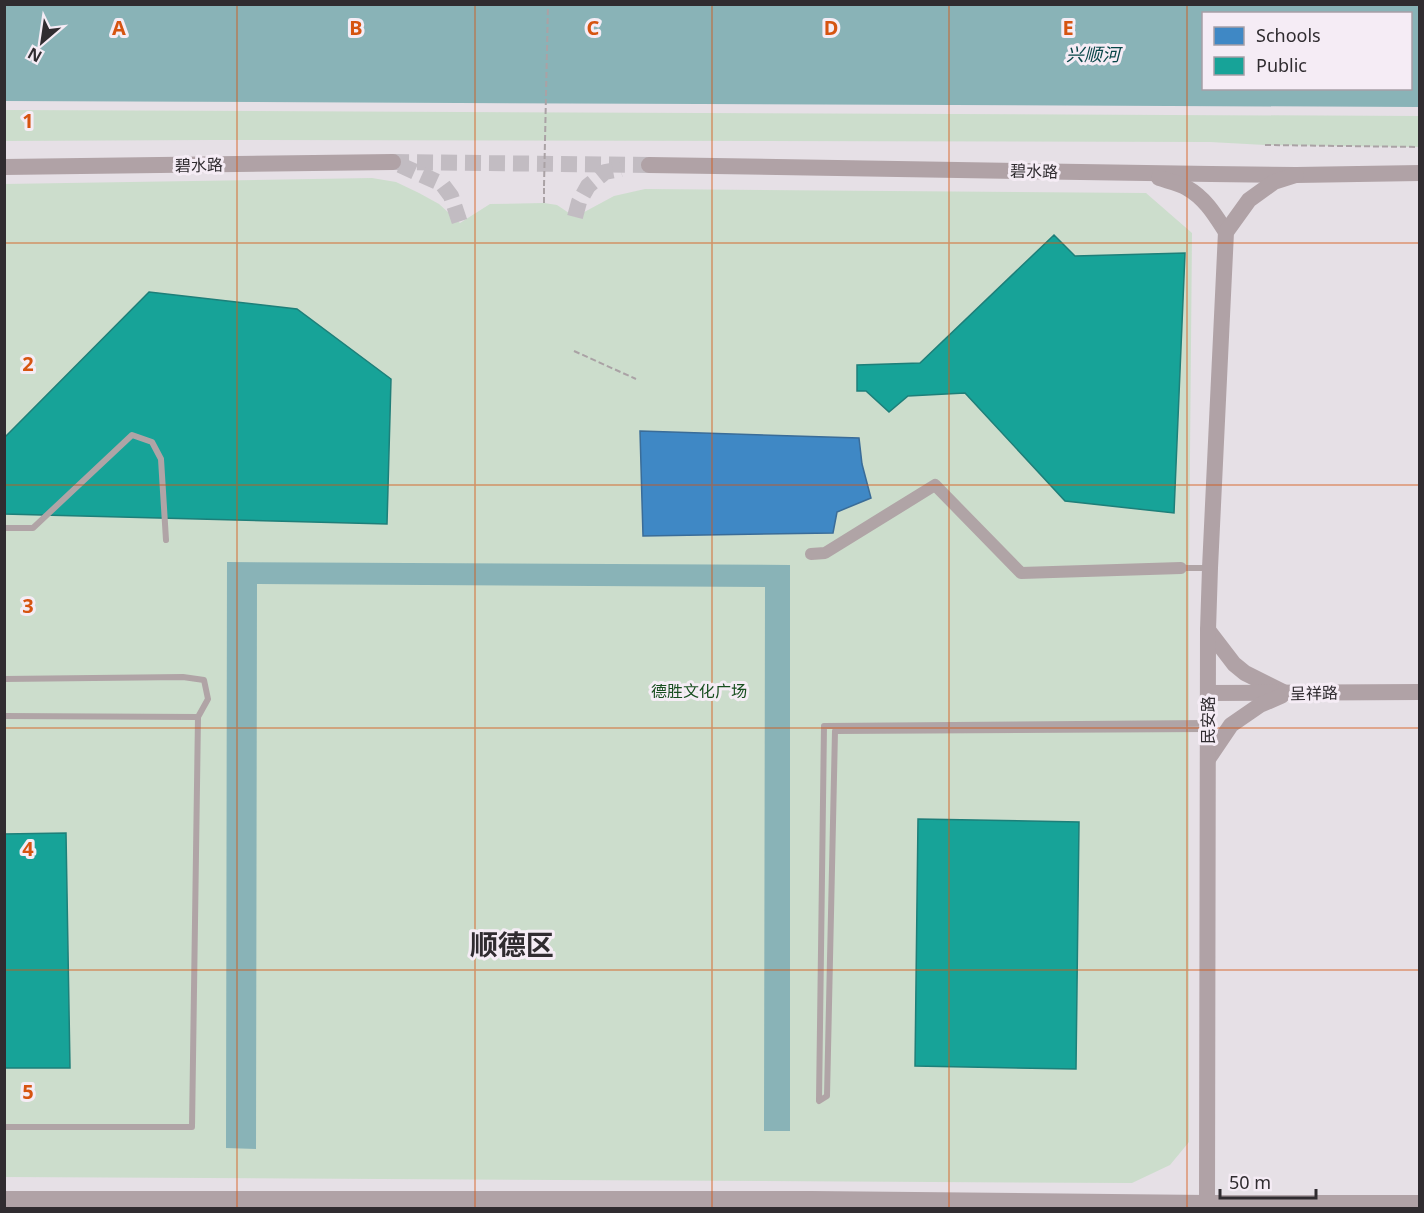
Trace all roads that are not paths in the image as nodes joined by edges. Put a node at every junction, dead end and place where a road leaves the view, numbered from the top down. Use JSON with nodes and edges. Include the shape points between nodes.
{"nodes":[{"id":1,"x":393,"y":162,"type":"tunnel mouth"},
{"id":2,"x":649,"y":165,"type":"tunnel mouth"},
{"id":3,"x":4,"y":167,"type":"edge"},
{"id":4,"x":1145,"y":173,"type":"junction"},
{"id":5,"x":1419,"y":173,"type":"edge"},
{"id":6,"x":1296,"y":175,"type":"junction"},
{"id":7,"x":1227,"y":232,"type":"junction"},
{"id":8,"x":4,"y":528,"type":"edge"},
{"id":9,"x":166,"y":540,"type":"dead end"},
{"id":10,"x":811,"y":554,"type":"dead end"},
{"id":11,"x":1181,"y":568,"type":"joint"},
{"id":12,"x":1210,"y":568,"type":"junction"},
{"id":13,"x":1208,"y":630,"type":"junction"},
{"id":14,"x":4,"y":679,"type":"edge"},
{"id":15,"x":1419,"y":692,"type":"edge"},
{"id":16,"x":1208,"y":693,"type":"junction"},
{"id":17,"x":1287,"y":694,"type":"junction"},
{"id":18,"x":4,"y":716,"type":"edge"},
{"id":19,"x":198,"y":717,"type":"junction"},
{"id":20,"x":1208,"y":726,"type":"junction"},
{"id":21,"x":1208,"y":759,"type":"junction"},
{"id":22,"x":4,"y":1127,"type":"edge"},
{"id":23,"x":4,"y":1199,"type":"edge"},
{"id":24,"x":1419,"y":1203,"type":"edge"},
{"id":25,"x":567,"y":1204,"type":"edge"},
{"id":26,"x":1207,"y":1206,"type":"edge"}],
"edges":[{"from":1,"to":3,"type":"main road","name":"碧水路"},
{"from":2,"to":4,"type":"main road","name":"碧水路"},
{"from":4,"to":6,"type":"main road","name":"碧水路"},
{"from":4,"to":7,"type":"main road","via":[[1187,187],[1209,206]]},
{"from":5,"to":6,"type":"main road","name":"碧水路"},
{"from":6,"to":7,"type":"main road","via":[[1274,182],[1249,200]]},
{"from":7,"to":12,"type":"main road","name":"民安路"},
{"from":8,"to":9,"type":"lane","via":[[33,528],[132,435],[152,442],[161,459]]},
{"from":10,"to":11,"type":"street","via":[[825,553],[935,485],[1021,573]]},
{"from":11,"to":12,"type":"lane"},
{"from":12,"to":13,"type":"main road","name":"民安路"},
{"from":13,"to":16,"type":"main road","name":"民安路"},
{"from":13,"to":17,"type":"main road","via":[[1245,673]]},
{"from":14,"to":19,"type":"lane","via":[[204,680],[208,699]]},
{"from":15,"to":17,"type":"main road","name":"呈祥路"},
{"from":16,"to":17,"type":"main road","name":"呈祥路"},
{"from":16,"to":20,"type":"main road","name":"民安路"},
{"from":17,"to":21,"type":"main road","via":[[1260,705],[1231,725]]},
{"from":18,"to":19,"type":"lane"},
{"from":19,"to":22,"type":"lane","via":[[192,1127]]},
{"from":20,"to":20,"type":"lane","via":[[825,726],[819,1101],[827,1096],[835,731]]},
{"from":20,"to":21,"type":"main road","name":"民安路"},
{"from":21,"to":26,"type":"main road","name":"民安路"},
{"from":23,"to":25,"type":"main road"},
{"from":24,"to":26,"type":"main road"},
{"from":25,"to":26,"type":"main road","via":[[812,1199]]}]}
